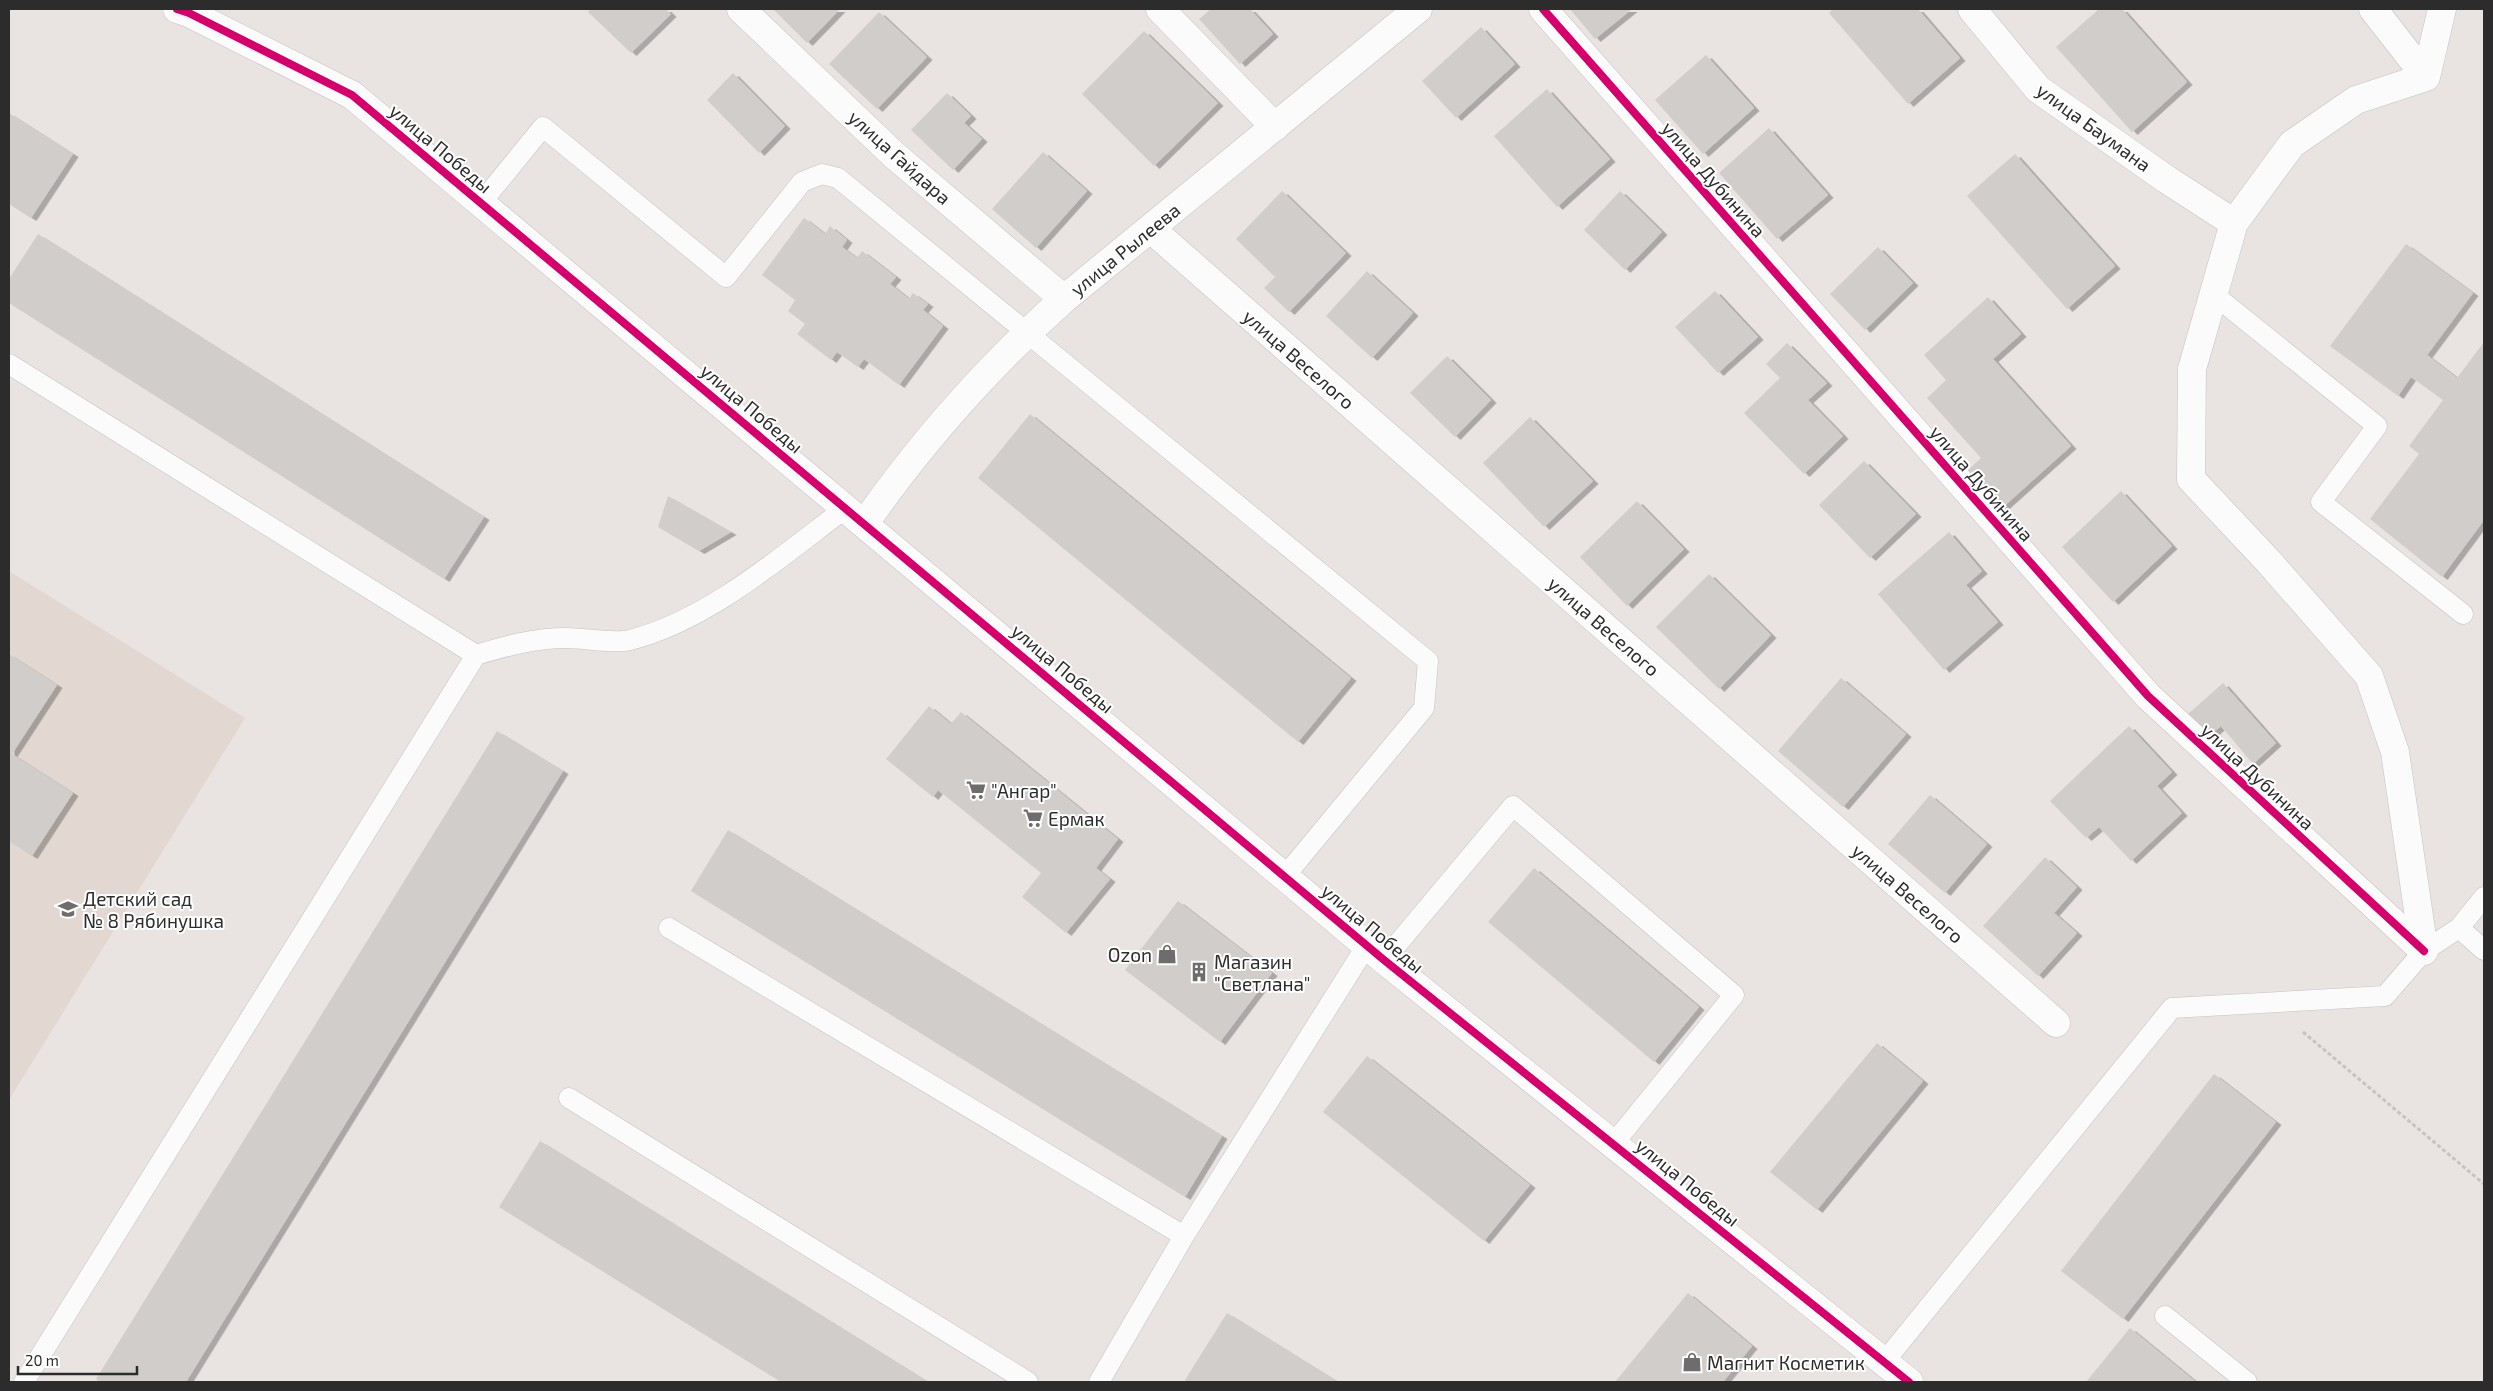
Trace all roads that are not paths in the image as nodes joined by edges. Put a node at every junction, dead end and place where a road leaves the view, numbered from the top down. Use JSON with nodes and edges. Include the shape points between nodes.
{"nodes":[{"id":1,"x":177,"y":9,"type":"edge"},
{"id":2,"x":741,"y":9,"type":"edge"},
{"id":3,"x":1160,"y":9,"type":"edge"},
{"id":4,"x":1418,"y":9,"type":"edge"},
{"id":5,"x":1543,"y":9,"type":"edge"},
{"id":6,"x":1972,"y":9,"type":"edge"},
{"id":7,"x":2373,"y":9,"type":"edge"},
{"id":8,"x":2442,"y":9,"type":"edge"},
{"id":9,"x":2426,"y":77,"type":"junction"},
{"id":10,"x":1274,"y":127,"type":"junction"},
{"id":11,"x":481,"y":203,"type":"junction"},
{"id":12,"x":2234,"y":224,"type":"junction"},
{"id":13,"x":1151,"y":230,"type":"junction"},
{"id":14,"x":2214,"y":294,"type":"junction"},
{"id":15,"x":1064,"y":299,"type":"junction"},
{"id":16,"x":1026,"y":333,"type":"junction"},
{"id":17,"x":9,"y":364,"type":"edge"},
{"id":18,"x":856,"y":515,"type":"junction"},
{"id":19,"x":2463,"y":614,"type":"dead end"},
{"id":20,"x":476,"y":655,"type":"junction"},
{"id":21,"x":1285,"y":876,"type":"junction"},
{"id":22,"x":2484,"y":897,"type":"edge"},
{"id":23,"x":669,"y":928,"type":"dead end"},
{"id":24,"x":2459,"y":928,"type":"junction"},
{"id":25,"x":2484,"y":950,"type":"edge"},
{"id":26,"x":2424,"y":951,"type":"junction"},
{"id":27,"x":1375,"y":952,"type":"junction"},
{"id":28,"x":2056,"y":1023,"type":"dead end"},
{"id":29,"x":570,"y":1098,"type":"dead end"},
{"id":30,"x":1614,"y":1143,"type":"junction"},
{"id":31,"x":1184,"y":1236,"type":"junction"},
{"id":32,"x":2165,"y":1316,"type":"dead end"},
{"id":33,"x":1884,"y":1362,"type":"junction"},
{"id":34,"x":24,"y":1382,"type":"edge"},
{"id":35,"x":1028,"y":1382,"type":"edge"},
{"id":36,"x":1100,"y":1382,"type":"edge"},
{"id":37,"x":1909,"y":1382,"type":"edge"},
{"id":38,"x":2247,"y":1382,"type":"edge"}],
"edges":[{"from":1,"to":11,"type":"street","name":"улица Победы","via":[[352,96]]},
{"from":2,"to":15,"type":"street","name":"улица Гайдара","via":[[894,155]]},
{"from":3,"to":10,"type":"street"},
{"from":4,"to":10,"type":"street","name":"улица Рылеева"},
{"from":5,"to":26,"type":"street","name":"улица Дубинина","via":[[2148,696]]},
{"from":6,"to":12,"type":"street","name":"улица Баумана","via":[[2038,89]]},
{"from":7,"to":9,"type":"street"},
{"from":8,"to":9,"type":"street"},
{"from":9,"to":12,"type":"street","via":[[2356,100],[2292,144]]},
{"from":10,"to":13,"type":"street","name":"улица Рылеева"},
{"from":11,"to":16,"type":"lane","via":[[543,127],[726,277],[802,182],[822,174],[838,178]]},
{"from":11,"to":18,"type":"street","name":"улица Победы"},
{"from":12,"to":14,"type":"street"},
{"from":13,"to":15,"type":"street","name":"улица Рылеева"},
{"from":13,"to":28,"type":"street","name":"улица Веселого"},
{"from":14,"to":19,"type":"lane","via":[[2377,426],[2321,502]]},
{"from":14,"to":26,"type":"street","via":[[2192,369],[2191,479],[2369,676],[2395,752]]},
{"from":15,"to":16,"type":"street","name":"улица Рылеева"},
{"from":16,"to":18,"type":"street","name":"улица Рылеева"},
{"from":16,"to":21,"type":"lane","via":[[1428,661],[1424,708]]},
{"from":17,"to":20,"type":"lane"},
{"from":18,"to":20,"type":"lane","via":[[746,584],[675,623],[629,640],[564,638],[519,642]]},
{"from":18,"to":21,"type":"street","name":"улица Победы"},
{"from":20,"to":34,"type":"lane"},
{"from":21,"to":27,"type":"street","name":"улица Победы"},
{"from":22,"to":24,"type":"lane"},
{"from":23,"to":31,"type":"lane"},
{"from":24,"to":25,"type":"lane"},
{"from":24,"to":26,"type":"lane"},
{"from":26,"to":33,"type":"lane","via":[[2385,996],[2172,1008]]},
{"from":27,"to":30,"type":"street","name":"улица Победы"},
{"from":27,"to":30,"type":"lane","via":[[1513,806],[1734,995]]},
{"from":27,"to":31,"type":"lane"},
{"from":29,"to":35,"type":"lane"},
{"from":30,"to":33,"type":"street","name":"улица Победы"},
{"from":31,"to":36,"type":"lane"},
{"from":32,"to":38,"type":"lane"},
{"from":33,"to":37,"type":"street","name":"улица Победы"}]}
